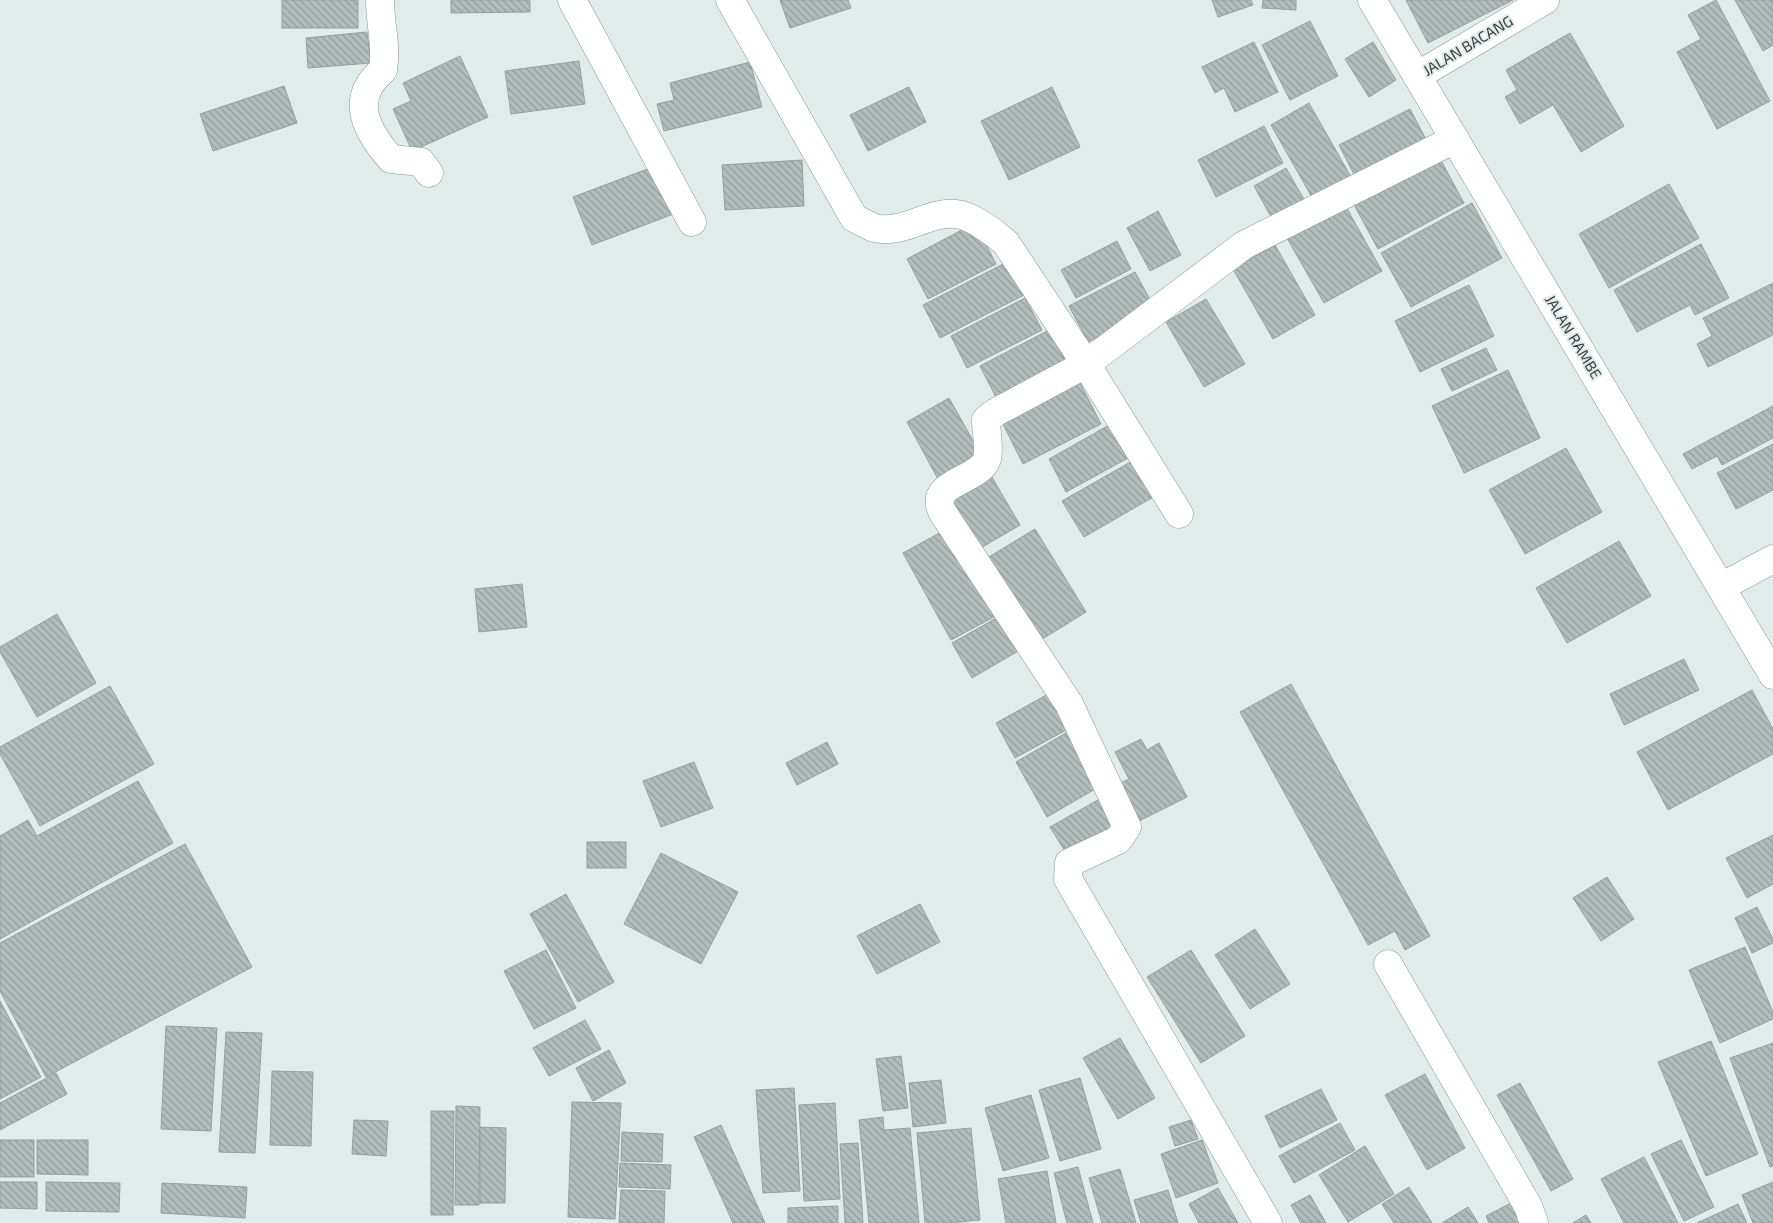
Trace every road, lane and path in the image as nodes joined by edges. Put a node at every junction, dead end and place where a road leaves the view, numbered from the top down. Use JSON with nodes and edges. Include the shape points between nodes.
{"nodes":[{"id":1,"x":380,"y":0,"type":"edge"},
{"id":2,"x":572,"y":0,"type":"edge"},
{"id":3,"x":730,"y":0,"type":"edge"},
{"id":4,"x":1372,"y":0,"type":"edge"},
{"id":5,"x":1545,"y":0,"type":"edge"},
{"id":6,"x":1417,"y":76,"type":"junction"},
{"id":7,"x":1455,"y":139,"type":"junction"},
{"id":8,"x":429,"y":173,"type":"dead end"},
{"id":9,"x":692,"y":222,"type":"dead end"},
{"id":10,"x":1086,"y":364,"type":"junction"},
{"id":11,"x":1179,"y":514,"type":"dead end"},
{"id":12,"x":1773,"y":559,"type":"edge"},
{"id":13,"x":1721,"y":587,"type":"junction"},
{"id":14,"x":1773,"y":675,"type":"edge"},
{"id":15,"x":1388,"y":964,"type":"dead end"},
{"id":16,"x":1268,"y":1223,"type":"edge"},
{"id":17,"x":1534,"y":1223,"type":"edge"}],
"edges":[{"from":1,"to":8,"type":"street","via":[[385,56],[383,70],[372,79],[365,94],[365,121],[376,142],[391,159],[421,162]]},
{"from":2,"to":9,"type":"street"},
{"from":3,"to":10,"type":"street","via":[[854,218],[876,228],[894,228],[936,215],[957,214],[989,228],[1006,243]]},
{"from":4,"to":6,"type":"street","name":"JALAN RAMBE"},
{"from":5,"to":6,"type":"street","name":"JALAN BACANG"},
{"from":6,"to":7,"type":"street","name":"JALAN RAMBE"},
{"from":7,"to":10,"type":"street","via":[[1244,245]]},
{"from":7,"to":13,"type":"street","name":"JALAN RAMBE"},
{"from":10,"to":11,"type":"street"},
{"from":10,"to":16,"type":"street","via":[[986,420],[986,460],[979,469],[941,493],[939,507],[1069,704],[1127,827],[1118,840],[1069,863],[1068,879]]},
{"from":12,"to":13,"type":"street"},
{"from":13,"to":14,"type":"street","name":"JALAN RAMBE"},
{"from":15,"to":17,"type":"street","via":[[1528,1206]]}]}
